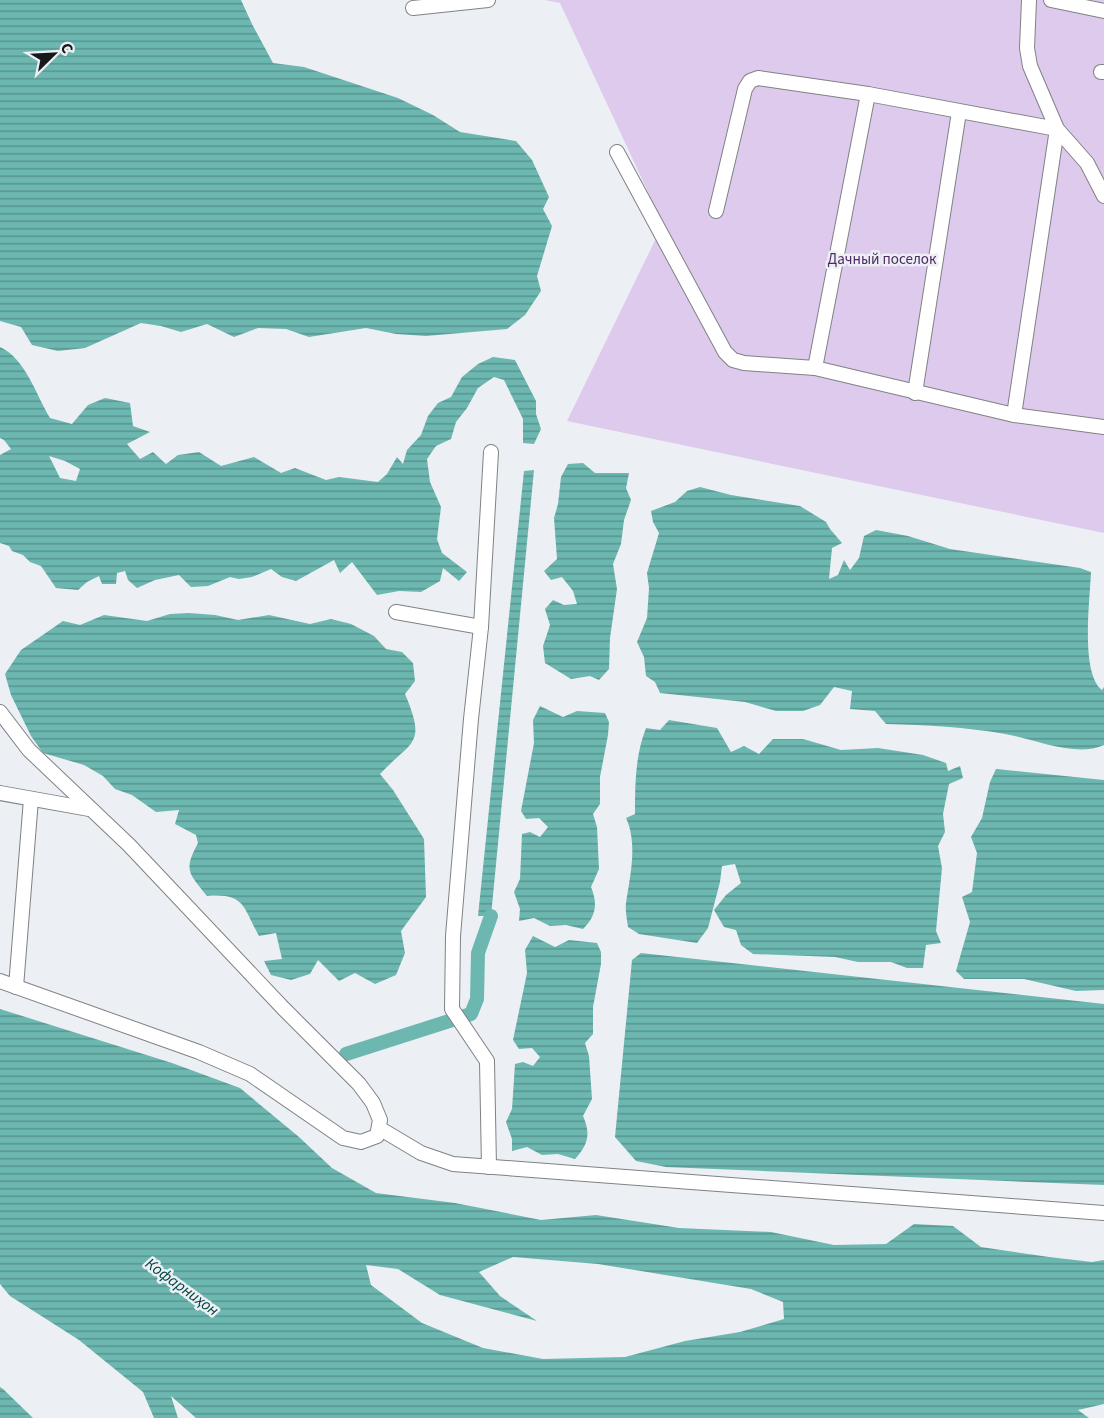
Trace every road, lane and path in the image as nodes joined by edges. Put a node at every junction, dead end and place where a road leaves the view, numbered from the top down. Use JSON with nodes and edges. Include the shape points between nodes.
{"nodes":[{"id":1,"x":488,"y":0,"type":"edge"},
{"id":2,"x":1029,"y":0,"type":"edge"},
{"id":3,"x":1051,"y":0,"type":"edge"},
{"id":4,"x":413,"y":8,"type":"dead end"},
{"id":5,"x":1104,"y":11,"type":"edge"},
{"id":6,"x":868,"y":94,"type":"junction"},
{"id":7,"x":959,"y":112,"type":"junction"},
{"id":8,"x":1057,"y":129,"type":"junction"},
{"id":9,"x":618,"y":152,"type":"dead end"},
{"id":10,"x":1104,"y":196,"type":"edge"},
{"id":11,"x":716,"y":211,"type":"dead end"},
{"id":12,"x":815,"y":368,"type":"junction"},
{"id":13,"x":915,"y":393,"type":"junction"},
{"id":14,"x":1014,"y":415,"type":"junction"},
{"id":15,"x":1104,"y":427,"type":"edge"},
{"id":16,"x":492,"y":452,"type":"dead end"},
{"id":17,"x":396,"y":612,"type":"dead end"},
{"id":18,"x":481,"y":627,"type":"junction"},
{"id":19,"x":0,"y":712,"type":"edge"},
{"id":20,"x":0,"y":793,"type":"edge"},
{"id":21,"x":31,"y":799,"type":"junction"},
{"id":22,"x":90,"y":809,"type":"junction"},
{"id":23,"x":0,"y":981,"type":"edge"},
{"id":24,"x":16,"y":987,"type":"junction"},
{"id":25,"x":379,"y":1128,"type":"junction"},
{"id":26,"x":489,"y":1167,"type":"junction"},
{"id":27,"x":1104,"y":1213,"type":"edge"}],
"edges":[{"from":1,"to":4,"type":"street"},
{"from":2,"to":8,"type":"street","via":[[1030,66]]},
{"from":3,"to":5,"type":"street"},
{"from":6,"to":7,"type":"street"},
{"from":6,"to":11,"type":"street","via":[[758,78],[750,81]]},
{"from":6,"to":12,"type":"street"},
{"from":7,"to":8,"type":"street"},
{"from":7,"to":13,"type":"street"},
{"from":8,"to":10,"type":"street","via":[[1087,163]]},
{"from":8,"to":14,"type":"street"},
{"from":9,"to":12,"type":"street","via":[[725,352],[744,363]]},
{"from":12,"to":13,"type":"street"},
{"from":13,"to":14,"type":"street"},
{"from":14,"to":15,"type":"street"},
{"from":16,"to":18,"type":"street"},
{"from":17,"to":18,"type":"street"},
{"from":18,"to":26,"type":"street","via":[[453,936],[452,1008],[487,1061]]},
{"from":19,"to":22,"type":"street","via":[[29,750]]},
{"from":20,"to":21,"type":"street"},
{"from":21,"to":22,"type":"street"},
{"from":21,"to":24,"type":"street"},
{"from":22,"to":25,"type":"street","via":[[359,1084],[373,1103]]},
{"from":23,"to":24,"type":"street"},
{"from":24,"to":25,"type":"street","via":[[250,1074],[343,1138],[361,1142],[377,1136]]},
{"from":25,"to":26,"type":"street","via":[[421,1154],[453,1164]]},
{"from":26,"to":27,"type":"street"}]}
